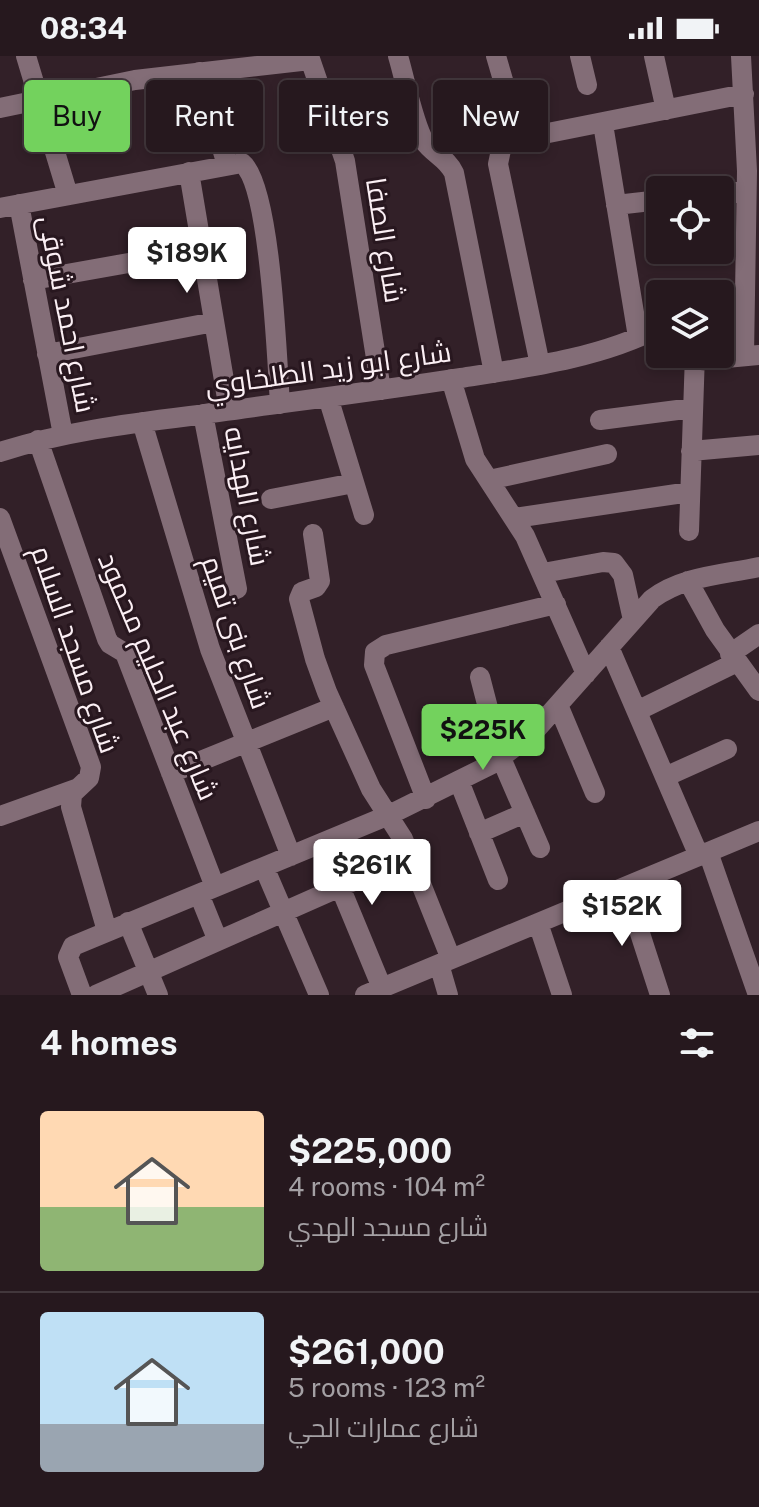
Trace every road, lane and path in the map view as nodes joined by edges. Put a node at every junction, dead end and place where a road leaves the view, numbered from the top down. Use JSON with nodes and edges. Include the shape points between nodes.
{"nodes":[{"id":1,"x":26,"y":56,"type":"edge"},
{"id":2,"x":398,"y":56,"type":"edge"},
{"id":3,"x":496,"y":56,"type":"edge"},
{"id":4,"x":580,"y":56,"type":"edge"},
{"id":5,"x":654,"y":56,"type":"edge"},
{"id":6,"x":741,"y":56,"type":"edge"},
{"id":7,"x":310,"y":58,"type":"edge"},
{"id":8,"x":199,"y":72,"type":"junction"},
{"id":9,"x":33,"y":80,"type":"edge"},
{"id":10,"x":503,"y":80,"type":"edge"},
{"id":11,"x":130,"y":82,"type":"edge"},
{"id":12,"x":587,"y":85,"type":"dead end"},
{"id":13,"x":744,"y":94,"type":"junction"},
{"id":14,"x":24,"y":104,"type":"edge"},
{"id":15,"x":0,"y":108,"type":"edge"},
{"id":16,"x":666,"y":110,"type":"junction"},
{"id":17,"x":603,"y":124,"type":"junction"},
{"id":18,"x":548,"y":134,"type":"edge"},
{"id":19,"x":55,"y":152,"type":"edge"},
{"id":20,"x":501,"y":152,"type":"edge"},
{"id":21,"x":237,"y":166,"type":"junction"},
{"id":22,"x":189,"y":172,"type":"junction"},
{"id":23,"x":750,"y":177,"type":"edge"},
{"id":24,"x":68,"y":195,"type":"junction"},
{"id":25,"x":646,"y":202,"type":"edge"},
{"id":26,"x":616,"y":205,"type":"junction"},
{"id":27,"x":9,"y":206,"type":"edge"},
{"id":28,"x":752,"y":246,"type":"edge"},
{"id":29,"x":202,"y":250,"type":"junction"},
{"id":30,"x":33,"y":280,"type":"junction"},
{"id":31,"x":743,"y":296,"type":"junction"},
{"id":32,"x":734,"y":298,"type":"edge"},
{"id":33,"x":214,"y":322,"type":"junction"},
{"id":34,"x":646,"y":333,"type":"edge"},
{"id":35,"x":638,"y":337,"type":"junction"},
{"id":36,"x":47,"y":354,"type":"junction"},
{"id":37,"x":751,"y":356,"type":"edge"},
{"id":38,"x":540,"y":365,"type":"junction"},
{"id":39,"x":695,"y":368,"type":"edge"},
{"id":40,"x":494,"y":373,"type":"junction"},
{"id":41,"x":451,"y":379,"type":"junction"},
{"id":42,"x":381,"y":390,"type":"junction"},
{"id":43,"x":328,"y":397,"type":"junction"},
{"id":44,"x":280,"y":404,"type":"junction"},
{"id":45,"x":693,"y":408,"type":"junction"},
{"id":46,"x":229,"y":410,"type":"junction"},
{"id":47,"x":203,"y":414,"type":"junction"},
{"id":48,"x":600,"y":420,"type":"dead end"},
{"id":49,"x":142,"y":422,"type":"junction"},
{"id":50,"x":63,"y":435,"type":"junction"},
{"id":51,"x":38,"y":440,"type":"junction"},
{"id":52,"x":759,"y":445,"type":"edge"},
{"id":53,"x":691,"y":451,"type":"junction"},
{"id":54,"x":0,"y":452,"type":"edge"},
{"id":55,"x":607,"y":454,"type":"dead end"},
{"id":56,"x":489,"y":480,"type":"junction"},
{"id":57,"x":354,"y":483,"type":"junction"},
{"id":58,"x":690,"y":492,"type":"junction"},
{"id":59,"x":271,"y":499,"type":"dead end"},
{"id":60,"x":364,"y":515,"type":"dead end"},
{"id":61,"x":0,"y":518,"type":"edge"},
{"id":62,"x":515,"y":518,"type":"junction"},
{"id":63,"x":689,"y":531,"type":"dead end"},
{"id":64,"x":313,"y":534,"type":"dead end"},
{"id":65,"x":759,"y":567,"type":"edge"},
{"id":66,"x":543,"y":573,"type":"junction"},
{"id":67,"x":688,"y":581,"type":"junction"},
{"id":68,"x":237,"y":589,"type":"dead end"},
{"id":69,"x":556,"y":604,"type":"junction"},
{"id":70,"x":633,"y":620,"type":"junction"},
{"id":71,"x":759,"y":634,"type":"edge"},
{"id":72,"x":609,"y":647,"type":"junction"},
{"id":73,"x":734,"y":658,"type":"junction"},
{"id":74,"x":586,"y":674,"type":"junction"},
{"id":75,"x":480,"y":677,"type":"dead end"},
{"id":76,"x":759,"y":691,"type":"edge"},
{"id":77,"x":558,"y":705,"type":"junction"},
{"id":78,"x":334,"y":707,"type":"junction"},
{"id":79,"x":637,"y":711,"type":"junction"},
{"id":80,"x":246,"y":743,"type":"junction"},
{"id":81,"x":727,"y":749,"type":"dead end"},
{"id":82,"x":501,"y":758,"type":"junction"},
{"id":83,"x":171,"y":773,"type":"junction"},
{"id":84,"x":665,"y":777,"type":"junction"},
{"id":85,"x":459,"y":781,"type":"junction"},
{"id":86,"x":76,"y":789,"type":"junction"},
{"id":87,"x":595,"y":793,"type":"dead end"},
{"id":88,"x":426,"y":799,"type":"junction"},
{"id":89,"x":525,"y":813,"type":"junction"},
{"id":90,"x":389,"y":815,"type":"junction"},
{"id":91,"x":0,"y":816,"type":"edge"},
{"id":92,"x":759,"y":831,"type":"edge"},
{"id":93,"x":479,"y":833,"type":"junction"},
{"id":94,"x":322,"y":843,"type":"junction"},
{"id":95,"x":540,"y":848,"type":"dead end"},
{"id":96,"x":703,"y":854,"type":"junction"},
{"id":97,"x":291,"y":856,"type":"junction"},
{"id":98,"x":410,"y":856,"type":"junction"},
{"id":99,"x":264,"y":867,"type":"junction"},
{"id":100,"x":498,"y":880,"type":"dead end"},
{"id":101,"x":340,"y":887,"type":"junction"},
{"id":102,"x":625,"y":887,"type":"junction"},
{"id":103,"x":207,"y":890,"type":"junction"},
{"id":104,"x":283,"y":912,"type":"junction"},
{"id":105,"x":128,"y":922,"type":"junction"},
{"id":106,"x":538,"y":923,"type":"junction"},
{"id":107,"x":107,"y":931,"type":"junction"},
{"id":108,"x":218,"y":941,"type":"junction"},
{"id":109,"x":445,"y":962,"type":"junction"},
{"id":110,"x":753,"y":963,"type":"edge"},
{"id":111,"x":149,"y":972,"type":"junction"},
{"id":112,"x":373,"y":993,"type":"edge"},
{"id":113,"x":82,"y":995,"type":"edge"},
{"id":114,"x":96,"y":995,"type":"edge"},
{"id":115,"x":158,"y":995,"type":"edge"},
{"id":116,"x":319,"y":995,"type":"edge"},
{"id":117,"x":448,"y":995,"type":"edge"},
{"id":118,"x":562,"y":995,"type":"edge"},
{"id":119,"x":660,"y":995,"type":"edge"},
{"id":120,"x":758,"y":995,"type":"edge"}],
"edges":[{"from":1,"to":9,"type":"street"},
{"from":2,"to":40,"type":"street","via":[[422,135],[454,173]]},
{"from":3,"to":10,"type":"street"},
{"from":4,"to":12,"type":"street"},
{"from":5,"to":16,"type":"street"},
{"from":6,"to":13,"type":"street"},
{"from":7,"to":8,"type":"street"},
{"from":7,"to":42,"type":"street","name":"شارع الصفا","via":[[345,161]]},
{"from":8,"to":11,"type":"street"},
{"from":8,"to":21,"type":"street"},
{"from":13,"to":16,"type":"street"},
{"from":13,"to":23,"type":"street"},
{"from":14,"to":15,"type":"street"},
{"from":16,"to":17,"type":"street"},
{"from":17,"to":18,"type":"street"},
{"from":17,"to":26,"type":"street"},
{"from":19,"to":24,"type":"street"},
{"from":20,"to":38,"type":"street","via":[[500,175]]},
{"from":21,"to":22,"type":"street"},
{"from":21,"to":44,"type":"street","via":[[260,211]]},
{"from":22,"to":24,"type":"street"},
{"from":22,"to":29,"type":"street"},
{"from":23,"to":28,"type":"street"},
{"from":24,"to":27,"type":"street"},
{"from":25,"to":26,"type":"street"},
{"from":26,"to":35,"type":"street"},
{"from":27,"to":30,"type":"street","name":"شارع احمد شوقى"},
{"from":28,"to":31,"type":"street"},
{"from":29,"to":30,"type":"street"},
{"from":29,"to":33,"type":"street"},
{"from":30,"to":36,"type":"street","name":"شارع احمد شوقى"},
{"from":31,"to":32,"type":"street"},
{"from":31,"to":37,"type":"street"},
{"from":33,"to":36,"type":"street"},
{"from":33,"to":46,"type":"street"},
{"from":34,"to":35,"type":"street","name":"شارع ابو زيد الطلخاوي"},
{"from":35,"to":38,"type":"street","name":"شارع ابو زيد الطلخاوي"},
{"from":36,"to":50,"type":"street","name":"شارع احمد شوقى"},
{"from":38,"to":40,"type":"street","name":"شارع ابو زيد الطلخاوي"},
{"from":39,"to":45,"type":"street"},
{"from":40,"to":41,"type":"street","name":"شارع ابو زيد الطلخاوي"},
{"from":41,"to":42,"type":"street","name":"شارع ابو زيد الطلخاوي"},
{"from":41,"to":56,"type":"street","via":[[469,444]]},
{"from":42,"to":43,"type":"street","name":"شارع ابو زيد الطلخاوي"},
{"from":43,"to":44,"type":"street","name":"شارع ابو زيد الطلخاوي"},
{"from":43,"to":57,"type":"street"},
{"from":44,"to":46,"type":"street","name":"شارع ابو زيد الطلخاوي"},
{"from":45,"to":48,"type":"street"},
{"from":45,"to":53,"type":"street"},
{"from":46,"to":47,"type":"street","name":"شارع ابو زيد الطلخاوي"},
{"from":47,"to":49,"type":"street","name":"شارع ابو زيد الطلخاوي"},
{"from":47,"to":68,"type":"street","name":"شارع الهدايه"},
{"from":49,"to":50,"type":"street","name":"شارع ابو زيد الطلخاوي"},
{"from":49,"to":80,"type":"street","name":"شارع بنى تميم","via":[[206,638]]},
{"from":50,"to":51,"type":"street","name":"شارع ابو زيد الطلخاوي"},
{"from":51,"to":54,"type":"street","name":"شارع ابو زيد الطلخاوي"},
{"from":51,"to":83,"type":"street","name":"شارع عبد الحليم محمود","via":[[108,642],[125,653]]},
{"from":52,"to":53,"type":"street"},
{"from":53,"to":58,"type":"street"},
{"from":55,"to":56,"type":"street"},
{"from":56,"to":62,"type":"street"},
{"from":57,"to":59,"type":"street"},
{"from":57,"to":60,"type":"street"},
{"from":58,"to":62,"type":"street"},
{"from":58,"to":63,"type":"street"},
{"from":61,"to":86,"type":"street","name":"شارع مسجد السلام","via":[[90,762],[89,778]]},
{"from":62,"to":66,"type":"street"},
{"from":64,"to":78,"type":"street","via":[[320,581],[302,592],[299,601]]},
{"from":65,"to":67,"type":"street"},
{"from":66,"to":69,"type":"street"},
{"from":66,"to":70,"type":"street","via":[[614,563],[623,575]]},
{"from":67,"to":70,"type":"street","via":[[663,591]]},
{"from":67,"to":73,"type":"street"},
{"from":69,"to":74,"type":"street"},
{"from":69,"to":88,"type":"street","via":[[375,652],[374,665]]},
{"from":70,"to":72,"type":"street"},
{"from":71,"to":73,"type":"street"},
{"from":72,"to":74,"type":"street"},
{"from":72,"to":79,"type":"street"},
{"from":73,"to":76,"type":"street"},
{"from":73,"to":79,"type":"street"},
{"from":74,"to":77,"type":"street"},
{"from":75,"to":82,"type":"street"},
{"from":77,"to":82,"type":"street"},
{"from":77,"to":87,"type":"street"},
{"from":78,"to":80,"type":"street"},
{"from":78,"to":90,"type":"street","via":[[371,789]]},
{"from":79,"to":84,"type":"street"},
{"from":80,"to":83,"type":"street"},
{"from":80,"to":97,"type":"street","name":"شارع بنى تميم"},
{"from":81,"to":84,"type":"street"},
{"from":82,"to":85,"type":"street"},
{"from":82,"to":89,"type":"street"},
{"from":83,"to":103,"type":"street","name":"شارع عبد الحليم محمود"},
{"from":84,"to":96,"type":"street"},
{"from":85,"to":88,"type":"street"},
{"from":85,"to":93,"type":"street"},
{"from":86,"to":91,"type":"street"},
{"from":86,"to":107,"type":"street","name":"شارع مسجد السلام","via":[[71,807]]},
{"from":88,"to":90,"type":"street"},
{"from":89,"to":93,"type":"street"},
{"from":89,"to":95,"type":"street"},
{"from":90,"to":94,"type":"street"},
{"from":90,"to":98,"type":"street"},
{"from":92,"to":96,"type":"street"},
{"from":93,"to":100,"type":"street"},
{"from":94,"to":97,"type":"street"},
{"from":94,"to":101,"type":"street"},
{"from":96,"to":102,"type":"street"},
{"from":96,"to":110,"type":"street"},
{"from":97,"to":99,"type":"street"},
{"from":98,"to":101,"type":"street"},
{"from":98,"to":109,"type":"street"},
{"from":99,"to":103,"type":"street"},
{"from":99,"to":104,"type":"street"},
{"from":101,"to":104,"type":"street"},
{"from":101,"to":112,"type":"street"},
{"from":102,"to":106,"type":"street"},
{"from":102,"to":119,"type":"street"},
{"from":103,"to":105,"type":"street"},
{"from":103,"to":108,"type":"street","name":"شارع عبد الحليم محمود"},
{"from":104,"to":108,"type":"street"},
{"from":104,"to":116,"type":"street"},
{"from":105,"to":107,"type":"street"},
{"from":105,"to":111,"type":"street"},
{"from":106,"to":109,"type":"street"},
{"from":106,"to":118,"type":"street"},
{"from":107,"to":113,"type":"street","via":[[70,949]]},
{"from":108,"to":111,"type":"street"},
{"from":109,"to":112,"type":"street"},
{"from":109,"to":117,"type":"street"},
{"from":110,"to":120,"type":"street"},
{"from":111,"to":114,"type":"street"},
{"from":111,"to":115,"type":"street"}]}
